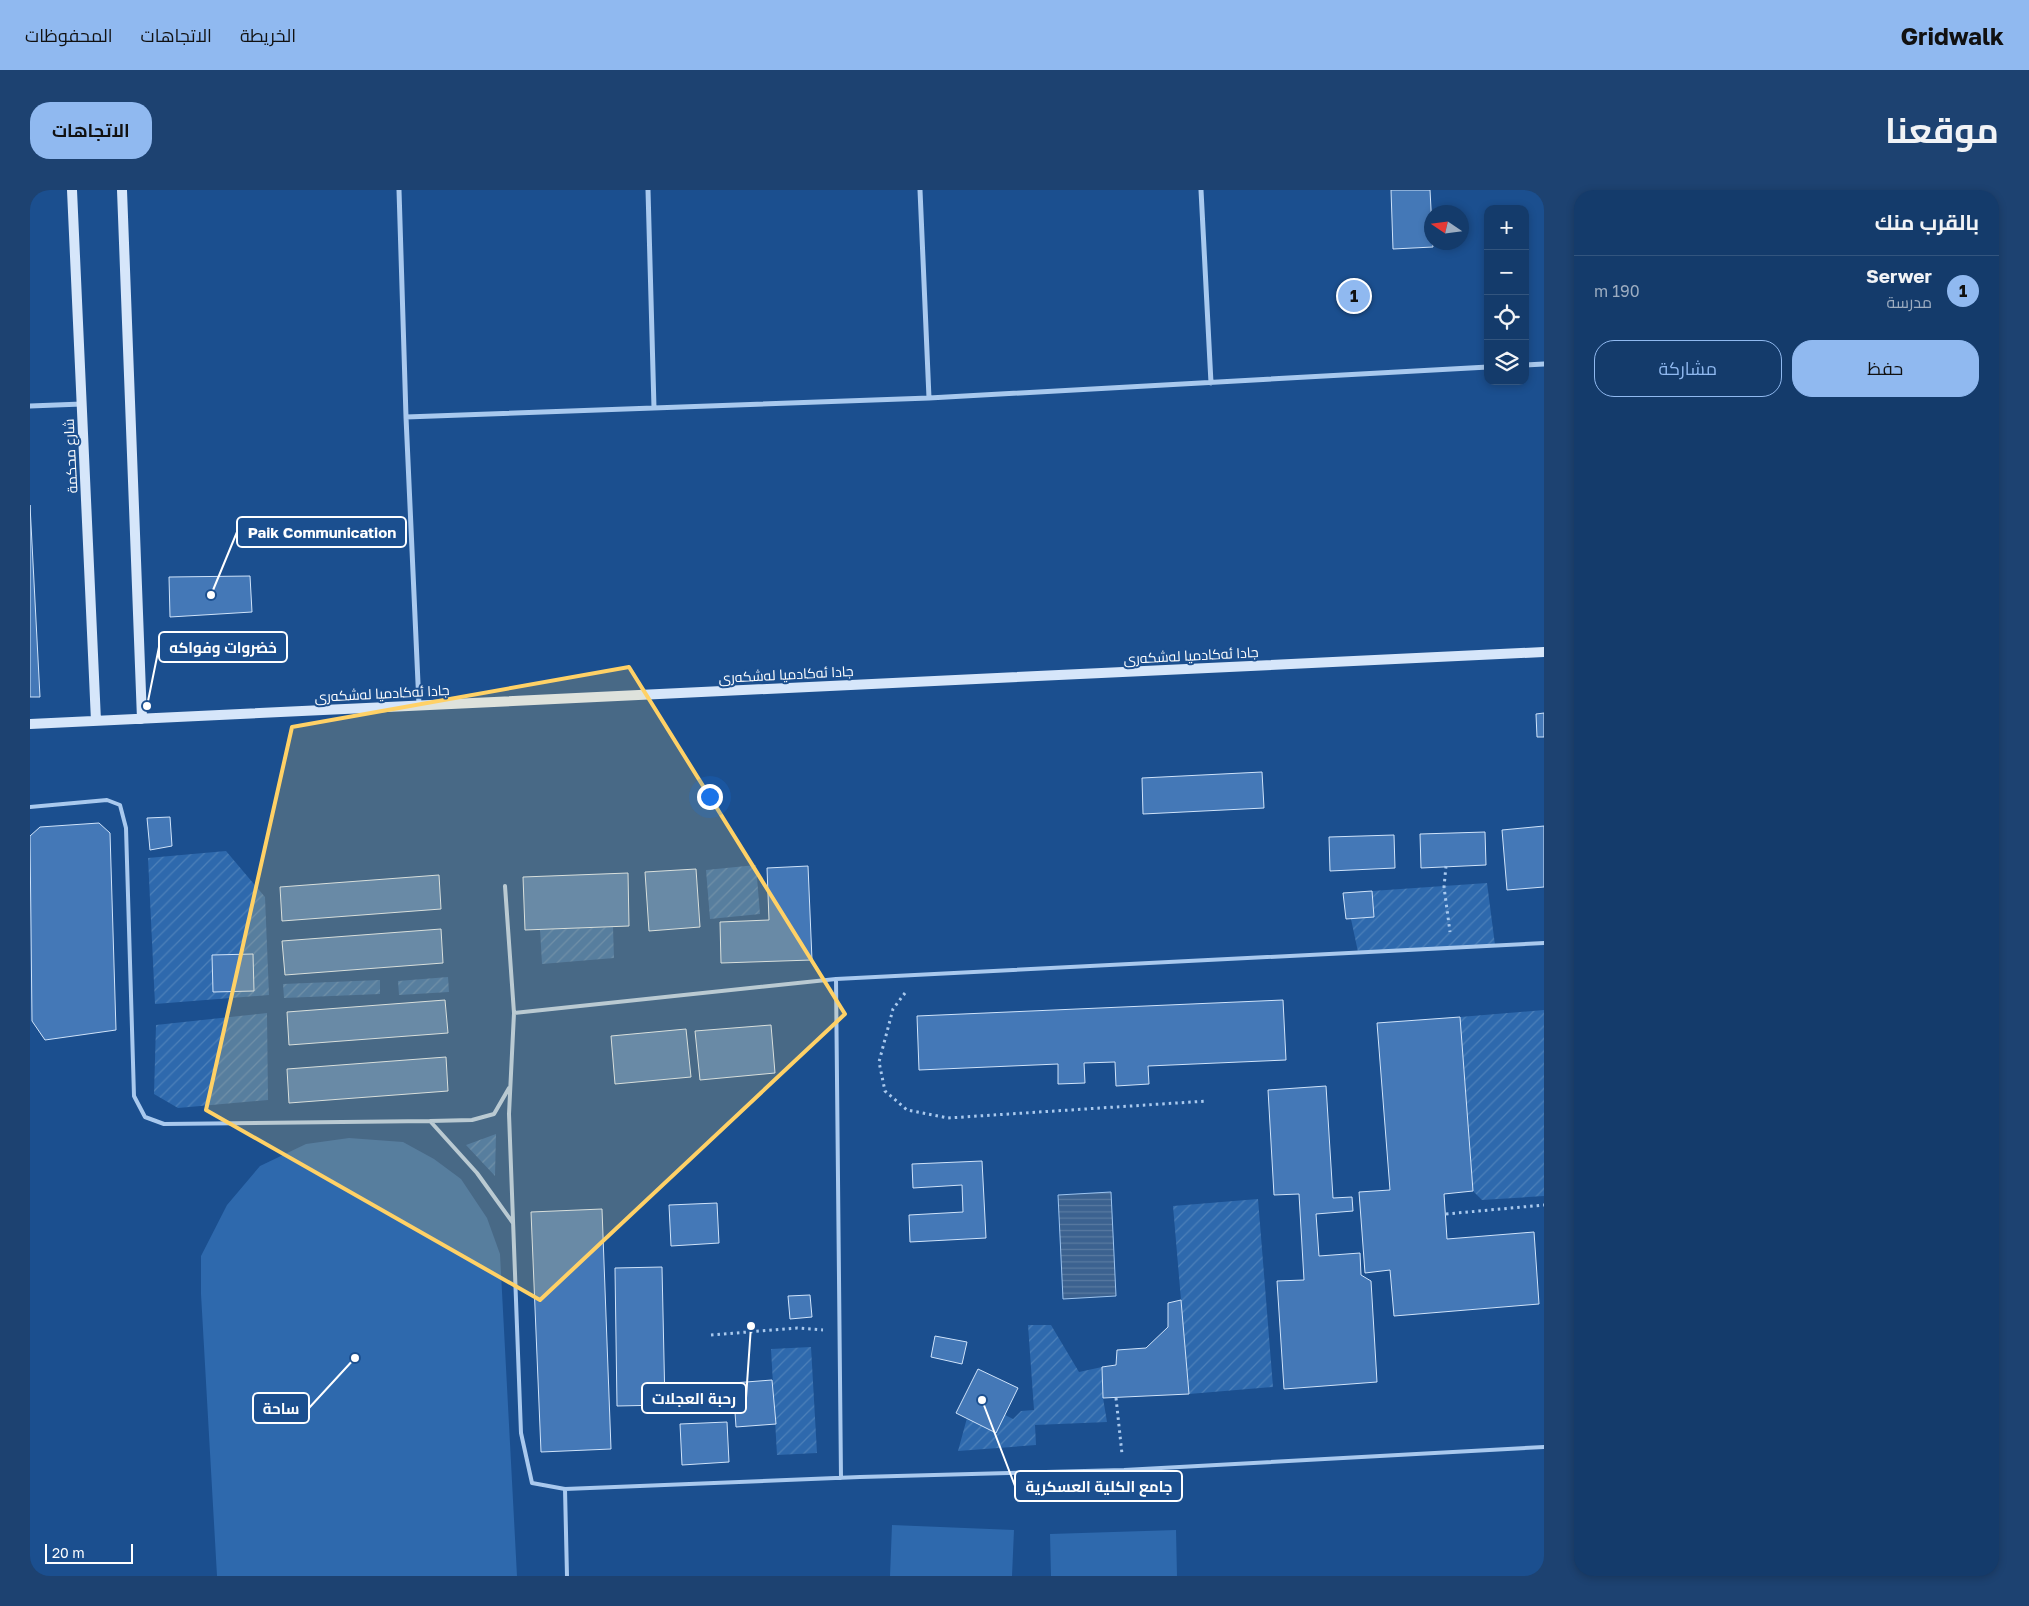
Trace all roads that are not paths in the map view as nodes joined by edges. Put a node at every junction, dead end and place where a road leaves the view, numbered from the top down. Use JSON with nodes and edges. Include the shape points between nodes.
{"nodes":[{"id":1,"x":72,"y":190,"type":"edge"},
{"id":2,"x":122,"y":190,"type":"edge"},
{"id":3,"x":399,"y":190,"type":"edge"},
{"id":4,"x":648,"y":190,"type":"edge"},
{"id":5,"x":920,"y":190,"type":"edge"},
{"id":6,"x":1200,"y":190,"type":"edge"},
{"id":7,"x":1544,"y":364,"type":"edge"},
{"id":8,"x":1529,"y":365,"type":"edge"},
{"id":9,"x":1484,"y":367,"type":"edge"},
{"id":10,"x":1211,"y":383,"type":"junction"},
{"id":11,"x":929,"y":398,"type":"junction"},
{"id":12,"x":82,"y":404,"type":"junction"},
{"id":13,"x":30,"y":406,"type":"edge"},
{"id":14,"x":654,"y":408,"type":"junction"},
{"id":15,"x":406,"y":417,"type":"junction"},
{"id":16,"x":1544,"y":652,"type":"edge"},
{"id":17,"x":419,"y":705,"type":"junction"},
{"id":18,"x":142,"y":719,"type":"junction"},
{"id":19,"x":96,"y":721,"type":"junction"},
{"id":20,"x":30,"y":724,"type":"edge"},
{"id":21,"x":30,"y":807,"type":"edge"},
{"id":22,"x":505,"y":886,"type":"dead end"},
{"id":23,"x":1544,"y":942,"type":"edge"},
{"id":24,"x":836,"y":979,"type":"junction"},
{"id":25,"x":514,"y":1013,"type":"junction"},
{"id":26,"x":510,"y":1086,"type":"junction"},
{"id":27,"x":430,"y":1121,"type":"junction"},
{"id":28,"x":513,"y":1223,"type":"junction"},
{"id":29,"x":1544,"y":1446,"type":"edge"},
{"id":30,"x":841,"y":1478,"type":"junction"},
{"id":31,"x":565,"y":1489,"type":"junction"},
{"id":32,"x":568,"y":1576,"type":"edge"}],
"edges":[{"from":1,"to":12,"type":"main road","name":"شارع محكمة"},
{"from":2,"to":18,"type":"main road"},
{"from":3,"to":15,"type":"street"},
{"from":4,"to":14,"type":"street"},
{"from":5,"to":11,"type":"street"},
{"from":6,"to":10,"type":"street"},
{"from":7,"to":8,"type":"street"},
{"from":9,"to":10,"type":"street"},
{"from":10,"to":11,"type":"street"},
{"from":11,"to":14,"type":"street"},
{"from":12,"to":13,"type":"street"},
{"from":12,"to":19,"type":"main road","name":"شارع محكمة"},
{"from":14,"to":15,"type":"street"},
{"from":15,"to":17,"type":"street"},
{"from":16,"to":17,"type":"main road","name":"جادا ئه‌كادميا له‌شكه‌رى"},
{"from":17,"to":18,"type":"main road","name":"جادا ئه‌كادميا له‌شكه‌رى"},
{"from":18,"to":19,"type":"main road","name":"جادا ئه‌كادميا له‌شكه‌رى"},
{"from":19,"to":20,"type":"main road","name":"جادا ئه‌كادميا له‌شكه‌رى"},
{"from":21,"to":27,"type":"lane","via":[[107,800],[120,806],[126,828],[134,1096],[145,1117],[164,1124]]},
{"from":22,"to":25,"type":"lane"},
{"from":23,"to":24,"type":"lane"},
{"from":24,"to":25,"type":"lane"},
{"from":24,"to":30,"type":"lane"},
{"from":25,"to":26,"type":"lane"},
{"from":26,"to":27,"type":"lane","via":[[494,1114],[472,1120]]},
{"from":26,"to":28,"type":"lane"},
{"from":27,"to":28,"type":"lane","via":[[477,1173]]},
{"from":28,"to":31,"type":"lane","via":[[521,1433],[532,1482]]},
{"from":29,"to":30,"type":"lane","via":[[1124,1470]]},
{"from":30,"to":31,"type":"lane"},
{"from":31,"to":32,"type":"lane"}]}
